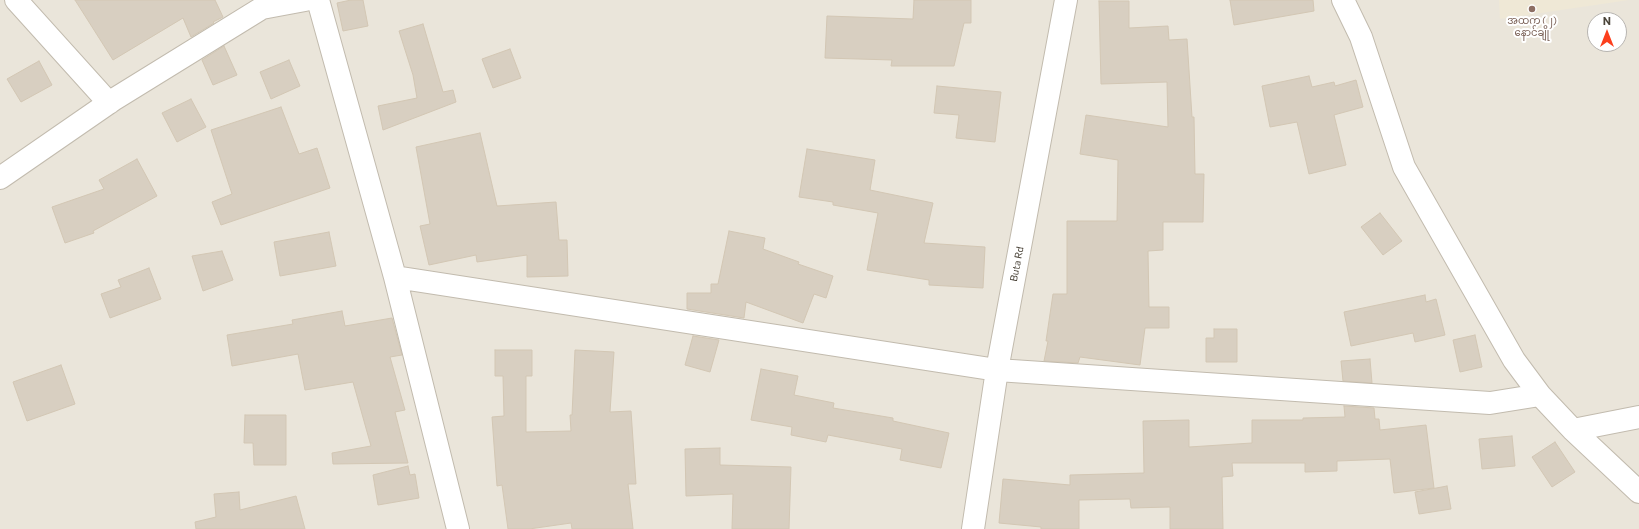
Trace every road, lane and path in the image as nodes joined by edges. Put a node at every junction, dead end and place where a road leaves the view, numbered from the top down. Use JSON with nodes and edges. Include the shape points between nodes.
{"nodes":[{"id":1,"x":16,"y":0,"type":"edge"},
{"id":2,"x":305,"y":0,"type":"edge"},
{"id":3,"x":318,"y":0,"type":"edge"},
{"id":4,"x":1066,"y":0,"type":"edge"},
{"id":5,"x":1344,"y":0,"type":"edge"},
{"id":6,"x":109,"y":103,"type":"junction"},
{"id":7,"x":0,"y":178,"type":"edge"},
{"id":8,"x":395,"y":277,"type":"junction"},
{"id":9,"x":997,"y":370,"type":"junction"},
{"id":10,"x":1540,"y":395,"type":"junction"},
{"id":11,"x":1639,"y":417,"type":"edge"},
{"id":12,"x":1573,"y":430,"type":"junction"},
{"id":13,"x":1639,"y":492,"type":"edge"},
{"id":14,"x":458,"y":529,"type":"edge"},
{"id":15,"x":973,"y":529,"type":"edge"}],
"edges":[{"from":1,"to":6,"type":"street"},
{"from":2,"to":6,"type":"street","via":[[262,8]]},
{"from":3,"to":8,"type":"street"},
{"from":4,"to":9,"type":"street","name":"Buta Rd"},
{"from":5,"to":10,"type":"street","via":[[1361,37],[1404,167],[1514,360]]},
{"from":6,"to":7,"type":"street"},
{"from":8,"to":9,"type":"street"},
{"from":8,"to":14,"type":"street"},
{"from":9,"to":10,"type":"street","via":[[1490,403]]},
{"from":9,"to":15,"type":"street","name":"Buta Rd"},
{"from":10,"to":12,"type":"street"},
{"from":11,"to":12,"type":"street"},
{"from":12,"to":13,"type":"street"}]}
